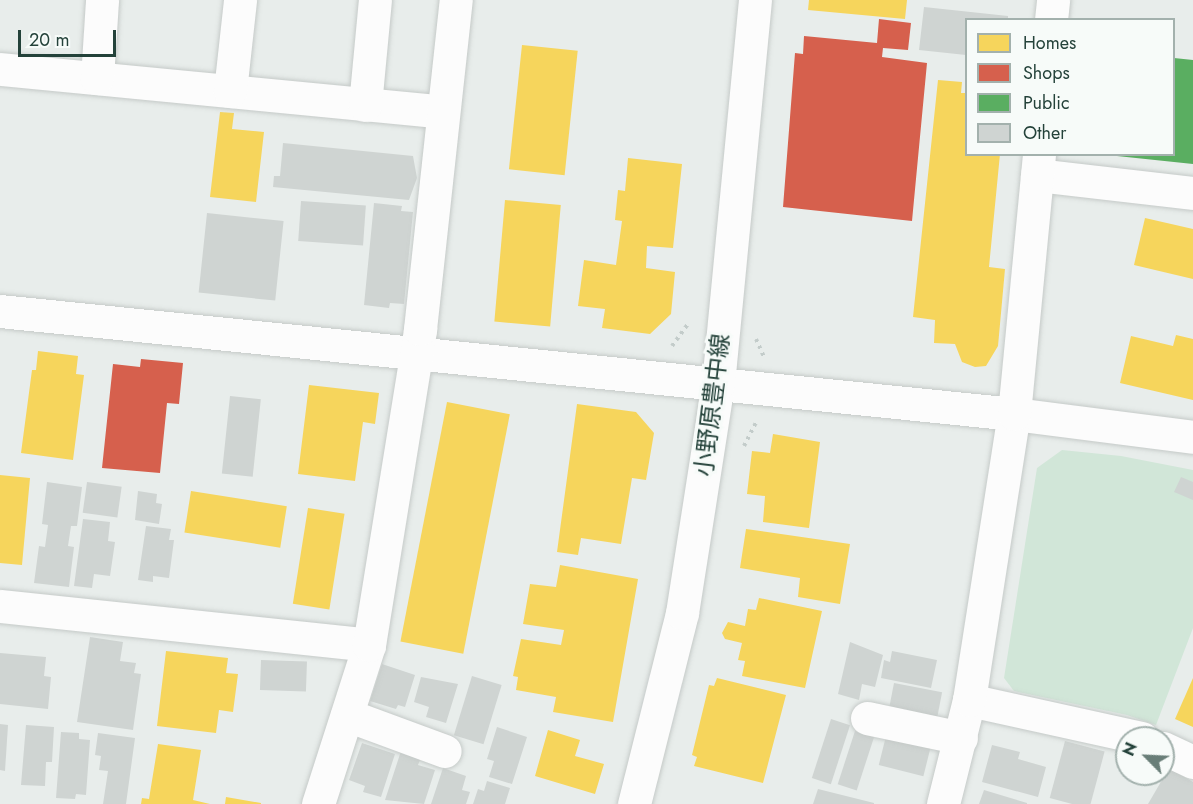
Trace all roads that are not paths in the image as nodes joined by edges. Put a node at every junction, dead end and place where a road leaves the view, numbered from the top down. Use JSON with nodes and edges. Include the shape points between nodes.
{"nodes":[{"id":1,"x":102,"y":0,"type":"edge"},
{"id":2,"x":240,"y":0,"type":"edge"},
{"id":3,"x":375,"y":0,"type":"edge"},
{"id":4,"x":456,"y":0,"type":"edge"},
{"id":5,"x":755,"y":0,"type":"edge"},
{"id":6,"x":1053,"y":0,"type":"edge"},
{"id":7,"x":1051,"y":18,"type":"edge"},
{"id":8,"x":0,"y":69,"type":"edge"},
{"id":9,"x":97,"y":78,"type":"junction"},
{"id":10,"x":230,"y":91,"type":"junction"},
{"id":11,"x":365,"y":105,"type":"junction"},
{"id":12,"x":443,"y":112,"type":"junction"},
{"id":13,"x":1038,"y":165,"type":"edge"},
{"id":14,"x":1193,"y":193,"type":"edge"},
{"id":15,"x":0,"y":311,"type":"edge"},
{"id":16,"x":416,"y":354,"type":"junction"},
{"id":17,"x":718,"y":384,"type":"junction"},
{"id":18,"x":1014,"y":414,"type":"junction"},
{"id":19,"x":1193,"y":437,"type":"edge"},
{"id":20,"x":0,"y":606,"type":"edge"},
{"id":21,"x":369,"y":645,"type":"junction"},
{"id":22,"x":969,"y":700,"type":"junction"},
{"id":23,"x":347,"y":715,"type":"junction"},
{"id":24,"x":867,"y":718,"type":"dead end"},
{"id":25,"x":1115,"y":732,"type":"edge"},
{"id":26,"x":961,"y":738,"type":"junction"},
{"id":27,"x":445,"y":752,"type":"dead end"},
{"id":28,"x":1175,"y":754,"type":"edge"},
{"id":29,"x":1193,"y":762,"type":"edge"},
{"id":30,"x":318,"y":804,"type":"edge"},
{"id":31,"x":634,"y":804,"type":"edge"},
{"id":32,"x":943,"y":804,"type":"edge"}],
"edges":[{"from":1,"to":9,"type":"street"},
{"from":2,"to":10,"type":"street"},
{"from":3,"to":11,"type":"street"},
{"from":4,"to":12,"type":"street"},
{"from":5,"to":17,"type":"street","name":"小野原豊中線"},
{"from":6,"to":7,"type":"street"},
{"from":8,"to":9,"type":"street"},
{"from":9,"to":10,"type":"street"},
{"from":10,"to":11,"type":"street"},
{"from":11,"to":12,"type":"street"},
{"from":12,"to":16,"type":"street"},
{"from":13,"to":14,"type":"street"},
{"from":13,"to":18,"type":"street"},
{"from":15,"to":16,"type":"street"},
{"from":16,"to":17,"type":"street"},
{"from":16,"to":21,"type":"street"},
{"from":17,"to":18,"type":"street"},
{"from":17,"to":31,"type":"street","name":"小野原豊中線","via":[[682,613]]},
{"from":18,"to":19,"type":"street"},
{"from":18,"to":22,"type":"street"},
{"from":20,"to":21,"type":"street"},
{"from":21,"to":23,"type":"street"},
{"from":22,"to":25,"type":"street"},
{"from":22,"to":26,"type":"street"},
{"from":23,"to":27,"type":"street"},
{"from":23,"to":30,"type":"street"},
{"from":24,"to":26,"type":"street"},
{"from":26,"to":32,"type":"street"},
{"from":28,"to":29,"type":"street"}]}
